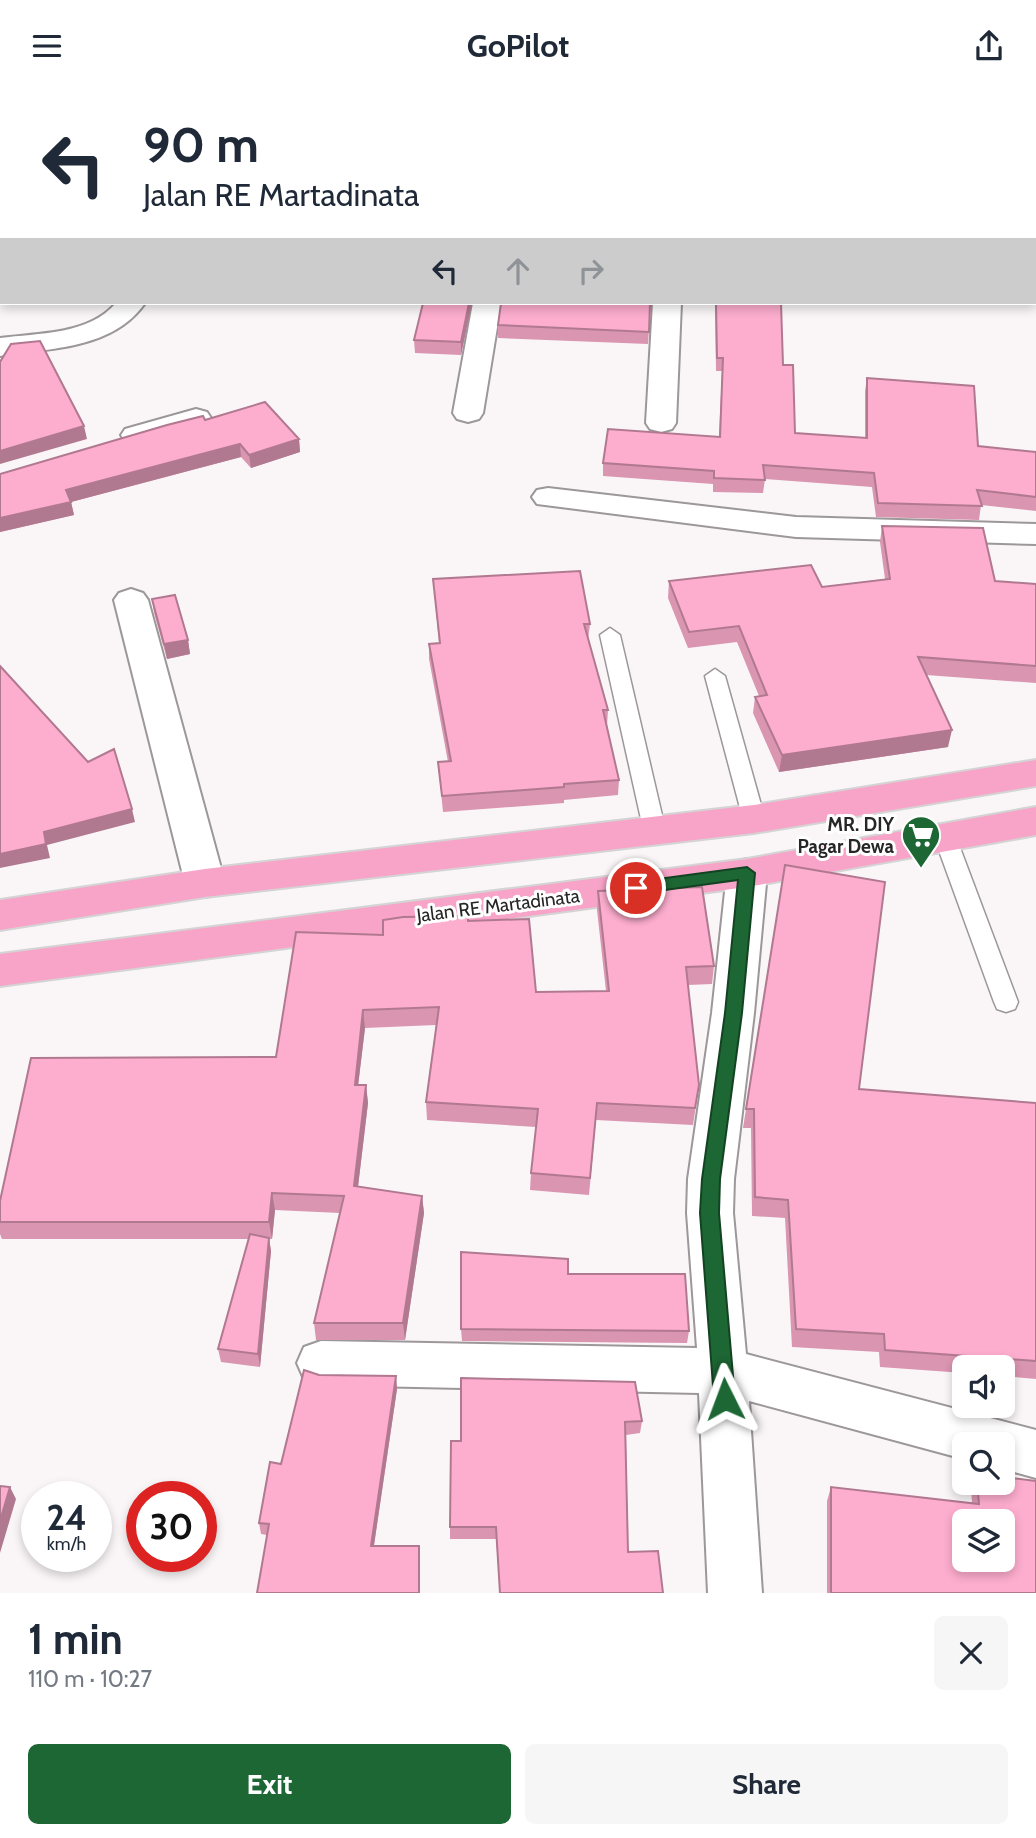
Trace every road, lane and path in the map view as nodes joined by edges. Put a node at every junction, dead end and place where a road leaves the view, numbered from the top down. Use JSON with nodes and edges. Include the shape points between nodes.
{"nodes":[{"id":1,"x":130,"y":305,"type":"edge"},
{"id":2,"x":486,"y":305,"type":"edge"},
{"id":3,"x":667,"y":305,"type":"edge"},
{"id":4,"x":0,"y":347,"type":"edge"},
{"id":5,"x":468,"y":413,"type":"dead end"},
{"id":6,"x":196,"y":418,"type":"edge"},
{"id":7,"x":661,"y":423,"type":"dead end"},
{"id":8,"x":107,"y":444,"type":"edge"},
{"id":9,"x":548,"y":497,"type":"dead end"},
{"id":10,"x":1036,"y":534,"type":"edge"},
{"id":11,"x":131,"y":600,"type":"dead end"},
{"id":12,"x":610,"y":635,"type":"dead end"},
{"id":13,"x":715,"y":676,"type":"dead end"},
{"id":14,"x":1036,"y":773,"type":"edge"},
{"id":15,"x":754,"y":819,"type":"junction"},
{"id":16,"x":1036,"y":821,"type":"edge"},
{"id":17,"x":654,"y":828,"type":"junction"},
{"id":18,"x":945,"y":837,"type":"junction"},
{"id":19,"x":747,"y":873,"type":"junction"},
{"id":20,"x":205,"y":884,"type":"junction"},
{"id":21,"x":0,"y":915,"type":"edge"},
{"id":22,"x":0,"y":970,"type":"edge"},
{"id":23,"x":1006,"y":1002,"type":"dead end"},
{"id":24,"x":321,"y":1363,"type":"dead end"},
{"id":25,"x":723,"y":1371,"type":"junction"},
{"id":26,"x":952,"y":1432,"type":"edge"},
{"id":27,"x":1015,"y":1448,"type":"edge"},
{"id":28,"x":1036,"y":1454,"type":"edge"},
{"id":29,"x":735,"y":1593,"type":"edge"}],
"edges":[{"from":1,"to":4,"type":"street","via":[[123,316],[82,333]]},
{"from":2,"to":5,"type":"street"},
{"from":3,"to":7,"type":"street"},
{"from":6,"to":8,"type":"street"},
{"from":9,"to":10,"type":"street","via":[[796,527]]},
{"from":11,"to":20,"type":"street"},
{"from":12,"to":17,"type":"lane"},
{"from":13,"to":15,"type":"lane"},
{"from":14,"to":15,"type":"highway"},
{"from":15,"to":17,"type":"highway"},
{"from":16,"to":18,"type":"highway","name":"Jalan RE Martadinata"},
{"from":17,"to":20,"type":"highway"},
{"from":18,"to":19,"type":"highway","name":"Jalan RE Martadinata"},
{"from":18,"to":23,"type":"lane"},
{"from":19,"to":22,"type":"highway","name":"Jalan RE Martadinata"},
{"from":19,"to":25,"type":"street","via":[[711,1179]]},
{"from":20,"to":21,"type":"highway"},
{"from":24,"to":25,"type":"street"},
{"from":25,"to":26,"type":"street"},
{"from":25,"to":29,"type":"street"},
{"from":27,"to":28,"type":"street"}]}
